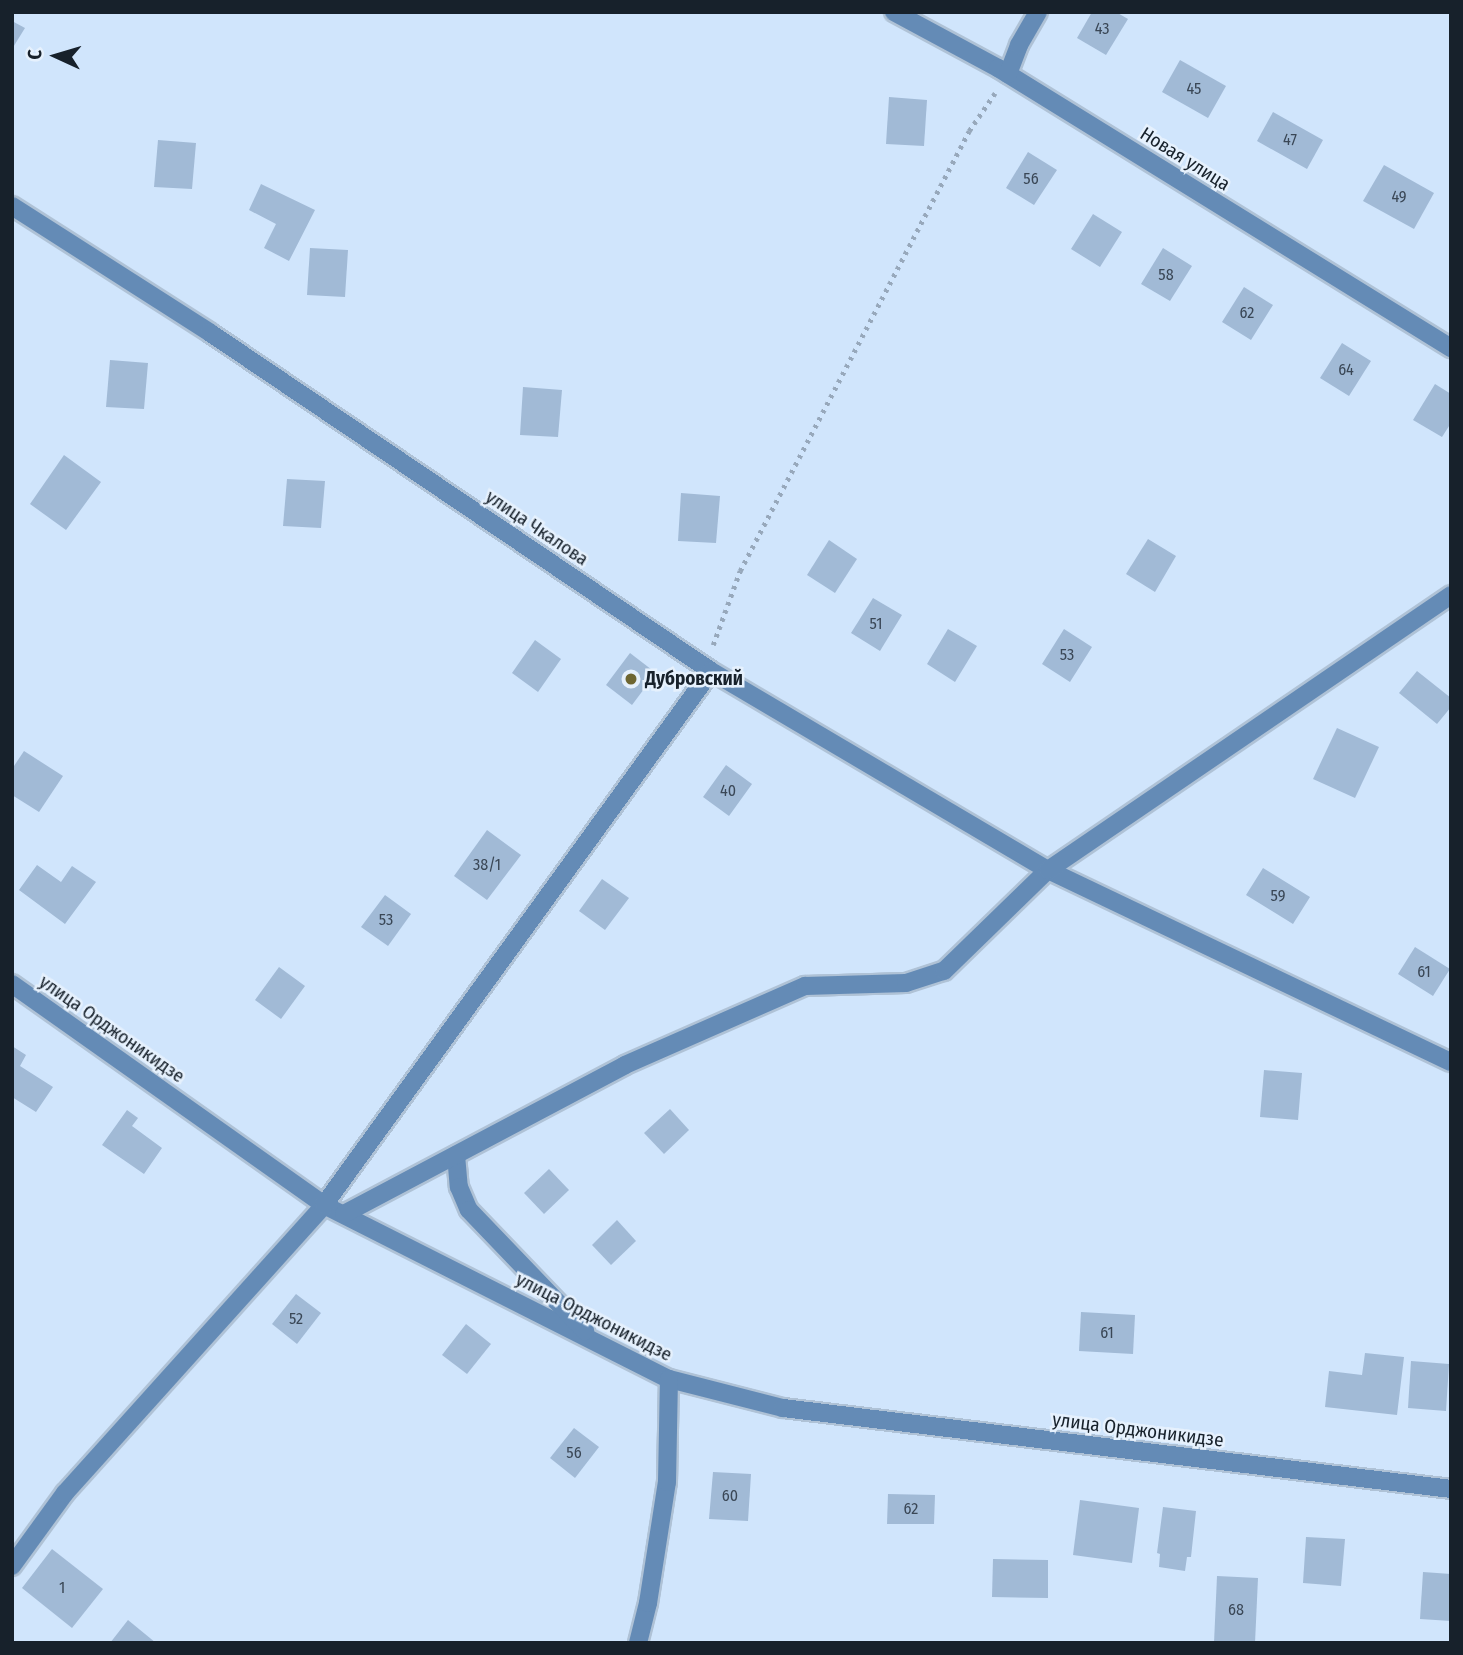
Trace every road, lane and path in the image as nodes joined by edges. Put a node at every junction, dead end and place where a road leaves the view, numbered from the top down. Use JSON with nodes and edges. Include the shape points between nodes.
{"nodes":[{"id":1,"x":894,"y":12,"type":"edge"},
{"id":2,"x":1038,"y":12,"type":"edge"},
{"id":3,"x":1008,"y":74,"type":"junction"},
{"id":4,"x":12,"y":205,"type":"edge"},
{"id":5,"x":1451,"y":348,"type":"edge"},
{"id":6,"x":1451,"y":594,"type":"edge"},
{"id":7,"x":708,"y":668,"type":"junction"},
{"id":8,"x":1048,"y":870,"type":"junction"},
{"id":9,"x":12,"y":984,"type":"edge"},
{"id":10,"x":1451,"y":1062,"type":"edge"},
{"id":11,"x":456,"y":1155,"type":"junction"},
{"id":12,"x":324,"y":1205,"type":"junction"},
{"id":13,"x":344,"y":1214,"type":"junction"},
{"id":14,"x":595,"y":1341,"type":"junction"},
{"id":15,"x":669,"y":1379,"type":"junction"},
{"id":16,"x":1451,"y":1489,"type":"edge"},
{"id":17,"x":12,"y":1566,"type":"edge"},
{"id":18,"x":638,"y":1643,"type":"edge"}],
"edges":[{"from":1,"to":3,"type":"street","name":"Новая улица"},
{"from":2,"to":3,"type":"street"},
{"from":3,"to":5,"type":"street","name":"Новая улица"},
{"from":3,"to":7,"type":"path","via":[[969,131],[740,571]]},
{"from":4,"to":7,"type":"street","name":"улица Чкалова"},
{"from":6,"to":8,"type":"street"},
{"from":7,"to":8,"type":"street","name":"улица Чкалова"},
{"from":7,"to":12,"type":"street"},
{"from":8,"to":10,"type":"street","name":"улица Чкалова"},
{"from":8,"to":11,"type":"street","via":[[944,971],[906,983],[805,986],[625,1065]]},
{"from":9,"to":12,"type":"street","name":"улица Орджоникидзе"},
{"from":11,"to":13,"type":"street"},
{"from":11,"to":14,"type":"street","via":[[459,1187],[469,1210]]},
{"from":12,"to":13,"type":"street","name":"улица Орджоникидзе"},
{"from":12,"to":17,"type":"street","via":[[65,1493]]},
{"from":13,"to":14,"type":"street","name":"улица Орджоникидзе"},
{"from":14,"to":15,"type":"street","name":"улица Орджоникидзе"},
{"from":15,"to":16,"type":"street","name":"улица Орджоникидзе","via":[[783,1408]]},
{"from":15,"to":18,"type":"street","via":[[667,1482]]}]}
